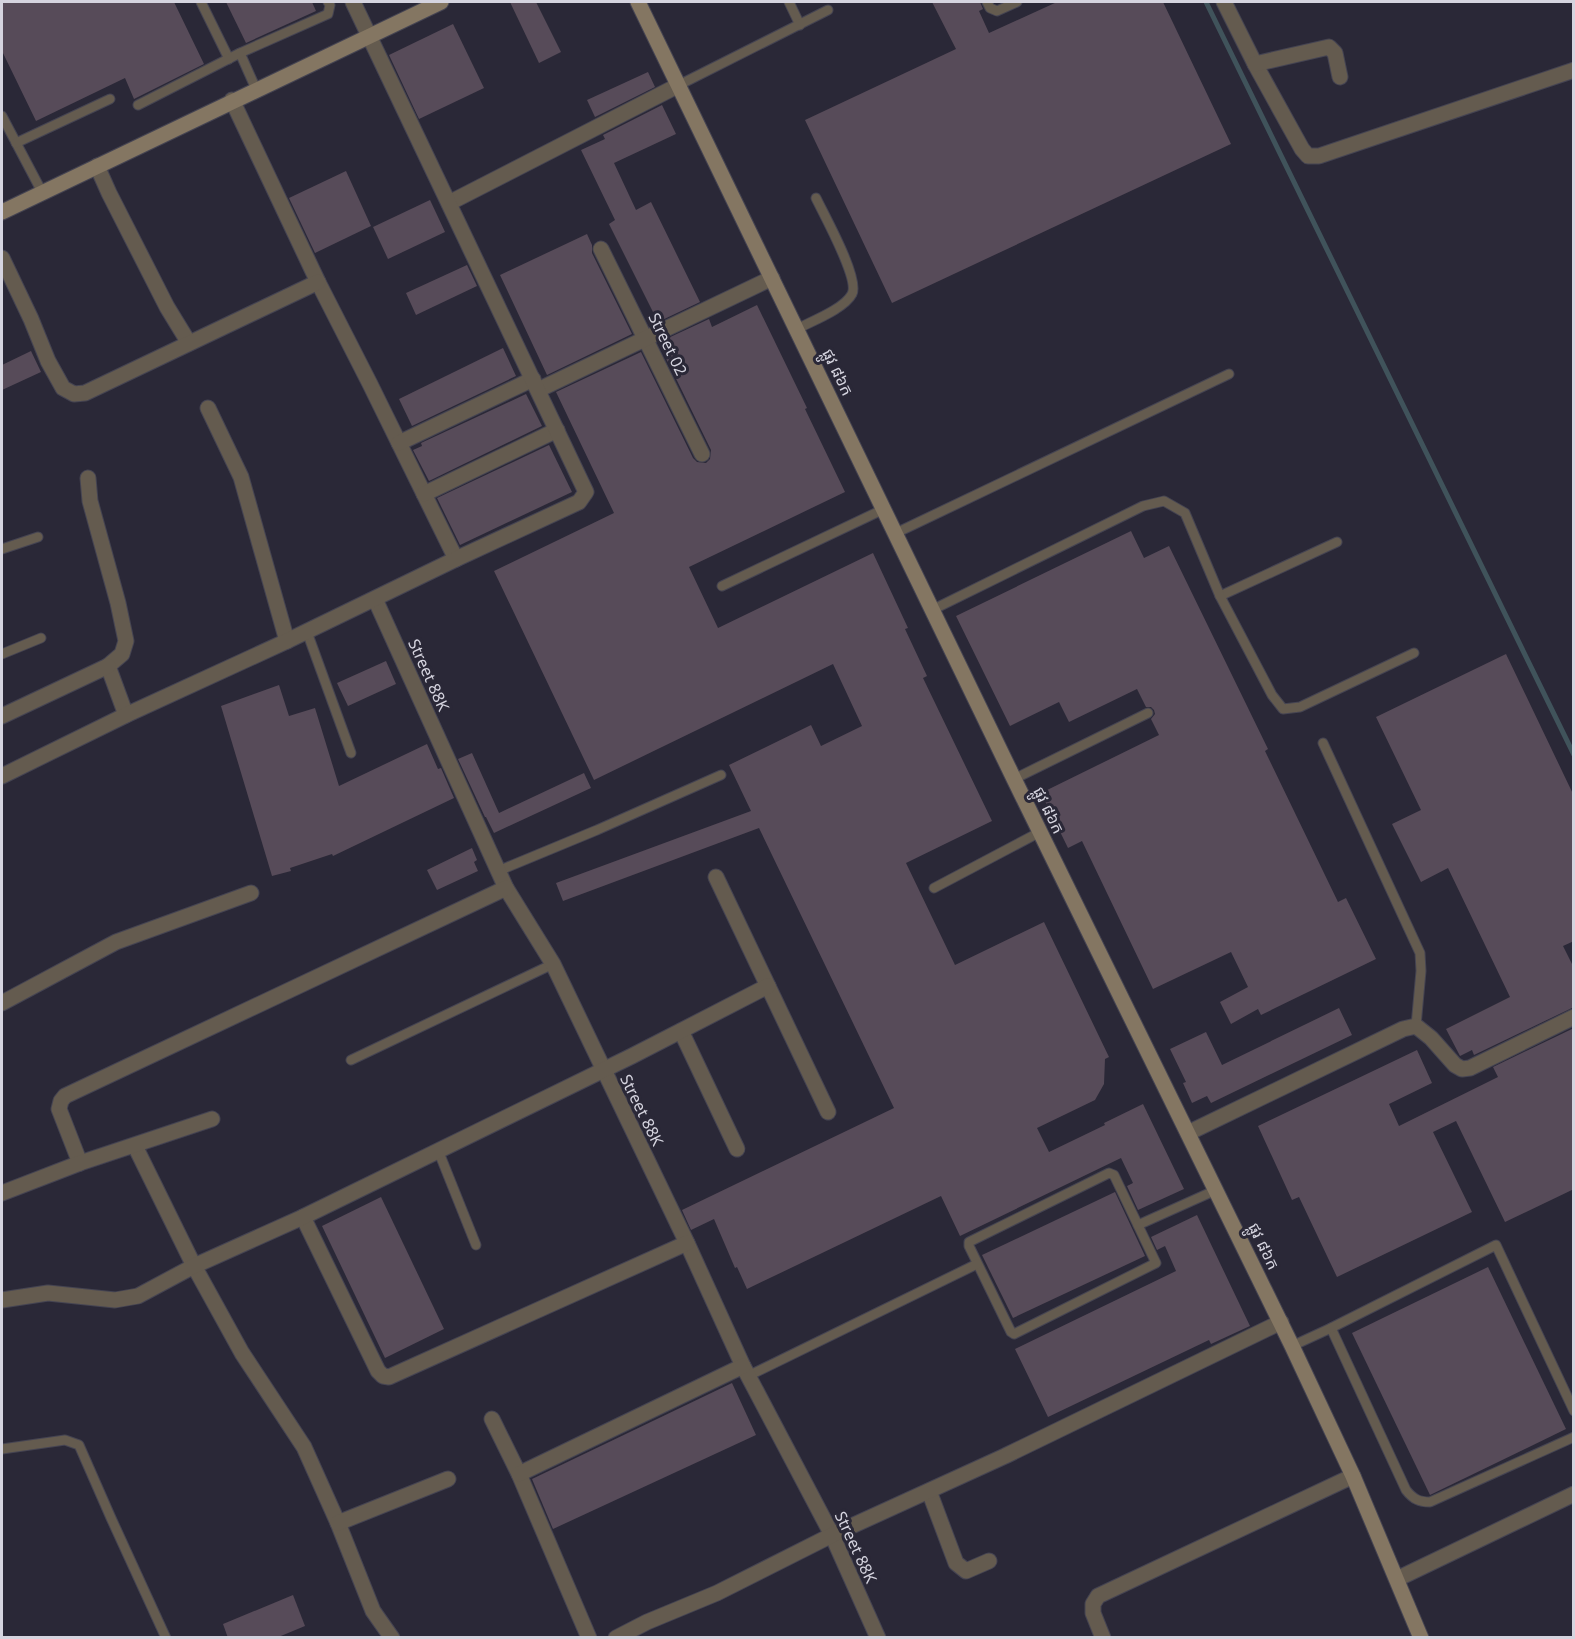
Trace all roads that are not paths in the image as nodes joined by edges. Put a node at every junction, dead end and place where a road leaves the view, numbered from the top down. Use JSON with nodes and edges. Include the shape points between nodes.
{"nodes":[{"id":1,"x":201,"y":2,"type":"edge"},
{"id":2,"x":328,"y":2,"type":"edge"},
{"id":3,"x":353,"y":2,"type":"edge"},
{"id":4,"x":441,"y":2,"type":"edge"},
{"id":5,"x":638,"y":2,"type":"edge"},
{"id":6,"x":789,"y":2,"type":"edge"},
{"id":7,"x":987,"y":2,"type":"edge"},
{"id":8,"x":1017,"y":2,"type":"edge"},
{"id":9,"x":1224,"y":2,"type":"edge"},
{"id":10,"x":828,"y":10,"type":"dead end"},
{"id":11,"x":800,"y":25,"type":"junction"},
{"id":12,"x":369,"y":36,"type":"junction"},
{"id":13,"x":240,"y":54,"type":"junction"},
{"id":14,"x":229,"y":59,"type":"junction"},
{"id":15,"x":1255,"y":64,"type":"junction"},
{"id":16,"x":1574,"y":70,"type":"edge"},
{"id":17,"x":1340,"y":77,"type":"dead end"},
{"id":18,"x":679,"y":85,"type":"junction"},
{"id":19,"x":255,"y":89,"type":"junction"},
{"id":20,"x":110,"y":99,"type":"dead end"},
{"id":21,"x":232,"y":100,"type":"junction"},
{"id":22,"x":138,"y":105,"type":"dead end"},
{"id":23,"x":2,"y":116,"type":"edge"},
{"id":24,"x":16,"y":143,"type":"junction"},
{"id":25,"x":97,"y":166,"type":"junction"},
{"id":26,"x":42,"y":192,"type":"junction"},
{"id":27,"x":816,"y":198,"type":"dead end"},
{"id":28,"x":448,"y":202,"type":"junction"},
{"id":29,"x":2,"y":212,"type":"edge"},
{"id":30,"x":601,"y":249,"type":"dead end"},
{"id":31,"x":2,"y":258,"type":"edge"},
{"id":32,"x":772,"y":278,"type":"junction"},
{"id":33,"x":318,"y":282,"type":"junction"},
{"id":34,"x":797,"y":329,"type":"junction"},
{"id":35,"x":645,"y":338,"type":"junction"},
{"id":36,"x":189,"y":343,"type":"junction"},
{"id":37,"x":1229,"y":374,"type":"dead end"},
{"id":38,"x":535,"y":385,"type":"junction"},
{"id":39,"x":208,"y":408,"type":"dead end"},
{"id":40,"x":557,"y":430,"type":"junction"},
{"id":41,"x":399,"y":443,"type":"junction"},
{"id":42,"x":702,"y":454,"type":"dead end"},
{"id":43,"x":88,"y":478,"type":"dead end"},
{"id":44,"x":424,"y":494,"type":"junction"},
{"id":45,"x":884,"y":509,"type":"junction"},
{"id":46,"x":896,"y":533,"type":"junction"},
{"id":47,"x":38,"y":537,"type":"dead end"},
{"id":48,"x":1337,"y":542,"type":"dead end"},
{"id":49,"x":2,"y":549,"type":"edge"},
{"id":50,"x":456,"y":559,"type":"junction"},
{"id":51,"x":722,"y":586,"type":"dead end"},
{"id":52,"x":1220,"y":596,"type":"junction"},
{"id":53,"x":375,"y":599,"type":"junction"},
{"id":54,"x":932,"y":610,"type":"junction"},
{"id":55,"x":307,"y":632,"type":"junction"},
{"id":56,"x":41,"y":638,"type":"dead end"},
{"id":57,"x":287,"y":641,"type":"junction"},
{"id":58,"x":1414,"y":653,"type":"dead end"},
{"id":59,"x":2,"y":654,"type":"edge"},
{"id":60,"x":108,"y":666,"type":"junction"},
{"id":61,"x":1148,"y":713,"type":"dead end"},
{"id":62,"x":126,"y":715,"type":"junction"},
{"id":63,"x":2,"y":716,"type":"edge"},
{"id":64,"x":1323,"y":743,"type":"dead end"},
{"id":65,"x":351,"y":753,"type":"dead end"},
{"id":66,"x":722,"y":775,"type":"dead end"},
{"id":67,"x":2,"y":776,"type":"edge"},
{"id":68,"x":1014,"y":779,"type":"junction"},
{"id":69,"x":1040,"y":832,"type":"junction"},
{"id":70,"x":498,"y":871,"type":"junction"},
{"id":71,"x":716,"y":876,"type":"dead end"},
{"id":72,"x":506,"y":888,"type":"junction"},
{"id":73,"x":934,"y":888,"type":"dead end"},
{"id":74,"x":251,"y":893,"type":"dead end"},
{"id":75,"x":553,"y":964,"type":"junction"},
{"id":76,"x":768,"y":986,"type":"junction"},
{"id":77,"x":2,"y":1003,"type":"edge"},
{"id":78,"x":1574,"y":1017,"type":"edge"},
{"id":79,"x":1416,"y":1026,"type":"junction"},
{"id":80,"x":681,"y":1031,"type":"junction"},
{"id":81,"x":351,"y":1059,"type":"dead end"},
{"id":82,"x":603,"y":1070,"type":"junction"},
{"id":83,"x":828,"y":1112,"type":"dead end"},
{"id":84,"x":212,"y":1119,"type":"dead end"},
{"id":85,"x":1188,"y":1133,"type":"junction"},
{"id":86,"x":135,"y":1146,"type":"junction"},
{"id":87,"x":737,"y":1149,"type":"dead end"},
{"id":88,"x":438,"y":1150,"type":"junction"},
{"id":89,"x":80,"y":1163,"type":"junction"},
{"id":90,"x":1216,"y":1190,"type":"junction"},
{"id":91,"x":2,"y":1193,"type":"edge"},
{"id":92,"x":303,"y":1217,"type":"junction"},
{"id":93,"x":1138,"y":1225,"type":"junction"},
{"id":94,"x":687,"y":1243,"type":"junction"},
{"id":95,"x":476,"y":1245,"type":"dead end"},
{"id":96,"x":977,"y":1264,"type":"junction"},
{"id":97,"x":194,"y":1266,"type":"junction"},
{"id":98,"x":2,"y":1300,"type":"edge"},
{"id":99,"x":1281,"y":1322,"type":"junction"},
{"id":100,"x":1331,"y":1328,"type":"junction"},
{"id":101,"x":1292,"y":1346,"type":"junction"},
{"id":102,"x":745,"y":1371,"type":"junction"},
{"id":103,"x":1574,"y":1411,"type":"edge"},
{"id":104,"x":492,"y":1419,"type":"dead end"},
{"id":105,"x":1574,"y":1437,"type":"edge"},
{"id":106,"x":2,"y":1449,"type":"edge"},
{"id":107,"x":519,"y":1474,"type":"junction"},
{"id":108,"x":1353,"y":1476,"type":"junction"},
{"id":109,"x":448,"y":1479,"type":"dead end"},
{"id":110,"x":929,"y":1491,"type":"junction"},
{"id":111,"x":1574,"y":1494,"type":"edge"},
{"id":112,"x":338,"y":1523,"type":"junction"},
{"id":113,"x":832,"y":1535,"type":"junction"},
{"id":114,"x":989,"y":1561,"type":"dead end"},
{"id":115,"x":1397,"y":1580,"type":"junction"},
{"id":116,"x":166,"y":1637,"type":"edge"},
{"id":117,"x":392,"y":1638,"type":"edge"},
{"id":118,"x":589,"y":1638,"type":"edge"},
{"id":119,"x":616,"y":1638,"type":"edge"},
{"id":120,"x":878,"y":1638,"type":"edge"},
{"id":121,"x":1103,"y":1638,"type":"edge"},
{"id":122,"x":1421,"y":1638,"type":"edge"}],
"edges":[{"from":1,"to":14,"type":"lane"},
{"from":2,"to":13,"type":"lane","via":[[328,14]]},
{"from":3,"to":12,"type":"street"},
{"from":4,"to":12,"type":"street"},
{"from":5,"to":18,"type":"street","name":"ផ្លូវ ៨៦ក"},
{"from":6,"to":11,"type":"lane"},
{"from":7,"to":8,"type":"lane","via":[[997,11]]},
{"from":9,"to":15,"type":"street"},
{"from":10,"to":11,"type":"lane"},
{"from":11,"to":18,"type":"lane"},
{"from":12,"to":19,"type":"street"},
{"from":12,"to":28,"type":"street"},
{"from":13,"to":14,"type":"lane"},
{"from":13,"to":19,"type":"lane"},
{"from":14,"to":22,"type":"lane"},
{"from":15,"to":16,"type":"street","via":[[1308,156],[1319,156]]},
{"from":15,"to":17,"type":"street","via":[[1329,47],[1335,53]]},
{"from":18,"to":28,"type":"street"},
{"from":18,"to":32,"type":"street","name":"ផ្លូវ ៨៦ក"},
{"from":19,"to":21,"type":"street"},
{"from":20,"to":24,"type":"lane"},
{"from":21,"to":25,"type":"street"},
{"from":21,"to":33,"type":"street"},
{"from":23,"to":24,"type":"lane"},
{"from":24,"to":26,"type":"lane"},
{"from":25,"to":26,"type":"street"},
{"from":25,"to":36,"type":"street"},
{"from":26,"to":29,"type":"street"},
{"from":27,"to":34,"type":"lane","via":[[854,284],[852,293],[838,308]]},
{"from":28,"to":38,"type":"street"},
{"from":30,"to":35,"type":"street","name":"Street 02"},
{"from":31,"to":36,"type":"street","via":[[48,360],[63,388],[74,394],[85,393]]},
{"from":32,"to":34,"type":"street","name":"ផ្លូវ ៨៦ក"},
{"from":32,"to":35,"type":"street"},
{"from":33,"to":36,"type":"street"},
{"from":33,"to":41,"type":"street"},
{"from":34,"to":45,"type":"street","name":"ផ្លូវ ៨៦ក"},
{"from":35,"to":38,"type":"street"},
{"from":35,"to":42,"type":"street","name":"Street 02"},
{"from":37,"to":46,"type":"lane"},
{"from":38,"to":40,"type":"street"},
{"from":38,"to":41,"type":"street"},
{"from":39,"to":57,"type":"street","via":[[241,477]]},
{"from":40,"to":44,"type":"street"},
{"from":40,"to":50,"type":"street","via":[[586,492],[579,502]]},
{"from":41,"to":44,"type":"street"},
{"from":43,"to":60,"type":"street","via":[[90,501],[126,641],[122,654]]},
{"from":44,"to":50,"type":"street"},
{"from":45,"to":46,"type":"street","name":"ផ្លូវ ៨៦ក"},
{"from":45,"to":51,"type":"lane"},
{"from":46,"to":54,"type":"street","name":"ផ្លូវ ៨៦ក"},
{"from":47,"to":49,"type":"lane"},
{"from":48,"to":52,"type":"lane"},
{"from":50,"to":53,"type":"street"},
{"from":52,"to":54,"type":"lane","via":[[1185,513],[1164,501],[1143,506]]},
{"from":52,"to":58,"type":"lane","via":[[1283,709],[1300,707]]},
{"from":53,"to":55,"type":"street"},
{"from":53,"to":70,"type":"street","name":"Street 88K"},
{"from":54,"to":68,"type":"street","name":"ផ្លូវ ៨៦ក"},
{"from":55,"to":57,"type":"street"},
{"from":55,"to":65,"type":"lane"},
{"from":56,"to":59,"type":"lane"},
{"from":57,"to":62,"type":"street"},
{"from":60,"to":62,"type":"street"},
{"from":60,"to":63,"type":"street"},
{"from":61,"to":68,"type":"lane"},
{"from":62,"to":67,"type":"street"},
{"from":64,"to":79,"type":"lane","via":[[1420,953]]},
{"from":66,"to":70,"type":"lane"},
{"from":68,"to":69,"type":"street","name":"ផ្លូវ ៨៦ក"},
{"from":69,"to":73,"type":"lane"},
{"from":69,"to":85,"type":"street","name":"ផ្លូវ ៨៦ក"},
{"from":70,"to":72,"type":"street","name":"Street 88K"},
{"from":71,"to":76,"type":"street"},
{"from":72,"to":75,"type":"street","name":"Street 88K"},
{"from":72,"to":89,"type":"street","via":[[65,1096],[59,1109]]},
{"from":74,"to":77,"type":"street","via":[[116,942]]},
{"from":75,"to":81,"type":"lane"},
{"from":75,"to":82,"type":"street","name":"Street 88K"},
{"from":76,"to":80,"type":"street"},
{"from":76,"to":83,"type":"street"},
{"from":78,"to":79,"type":"street","via":[[1462,1069]]},
{"from":79,"to":85,"type":"street"},
{"from":80,"to":82,"type":"street"},
{"from":80,"to":87,"type":"street"},
{"from":82,"to":88,"type":"street"},
{"from":82,"to":94,"type":"street","name":"Street 88K"},
{"from":84,"to":86,"type":"street"},
{"from":85,"to":90,"type":"street","name":"ផ្លូវ ៨៦ក"},
{"from":86,"to":89,"type":"street"},
{"from":86,"to":97,"type":"street"},
{"from":88,"to":92,"type":"street"},
{"from":88,"to":95,"type":"lane"},
{"from":89,"to":91,"type":"street"},
{"from":90,"to":93,"type":"lane"},
{"from":90,"to":99,"type":"street","name":"ផ្លូវ ៨៦ក"},
{"from":92,"to":94,"type":"street","via":[[383,1377]]},
{"from":92,"to":97,"type":"street"},
{"from":93,"to":96,"type":"lane","via":[[1114,1175],[1109,1173],[969,1242]]},
{"from":93,"to":96,"type":"lane","via":[[1155,1265],[1014,1334]]},
{"from":94,"to":102,"type":"street","name":"Street 88K"},
{"from":96,"to":102,"type":"lane"},
{"from":97,"to":98,"type":"street","via":[[138,1296],[115,1300],[48,1293]]},
{"from":97,"to":112,"type":"street","via":[[242,1353],[304,1447]]},
{"from":99,"to":101,"type":"street","name":"ផ្លូវ ៨៦ក"},
{"from":99,"to":110,"type":"street"},
{"from":100,"to":101,"type":"lane"},
{"from":100,"to":103,"type":"lane","via":[[1496,1245]]},
{"from":100,"to":105,"type":"lane","via":[[1406,1490],[1420,1502],[1430,1502]]},
{"from":101,"to":108,"type":"street","name":"ផ្លូវ ៨៦ក"},
{"from":102,"to":107,"type":"street"},
{"from":102,"to":113,"type":"street","name":"Street 88K"},
{"from":104,"to":107,"type":"street"},
{"from":106,"to":116,"type":"lane","via":[[65,1440],[79,1445]]},
{"from":107,"to":118,"type":"street"},
{"from":108,"to":115,"type":"street","name":"ផ្លូវ ៨៦ក"},
{"from":108,"to":121,"type":"street","via":[[1098,1596],[1093,1614]]},
{"from":109,"to":112,"type":"street"},
{"from":110,"to":113,"type":"street"},
{"from":110,"to":114,"type":"street","via":[[956,1563],[966,1571]]},
{"from":111,"to":115,"type":"street"},
{"from":112,"to":117,"type":"street","via":[[374,1611]]},
{"from":113,"to":119,"type":"street"},
{"from":113,"to":120,"type":"street","name":"Street 88K"},
{"from":115,"to":122,"type":"street","name":"ផ្លូវ ៨៦ក"}]}
